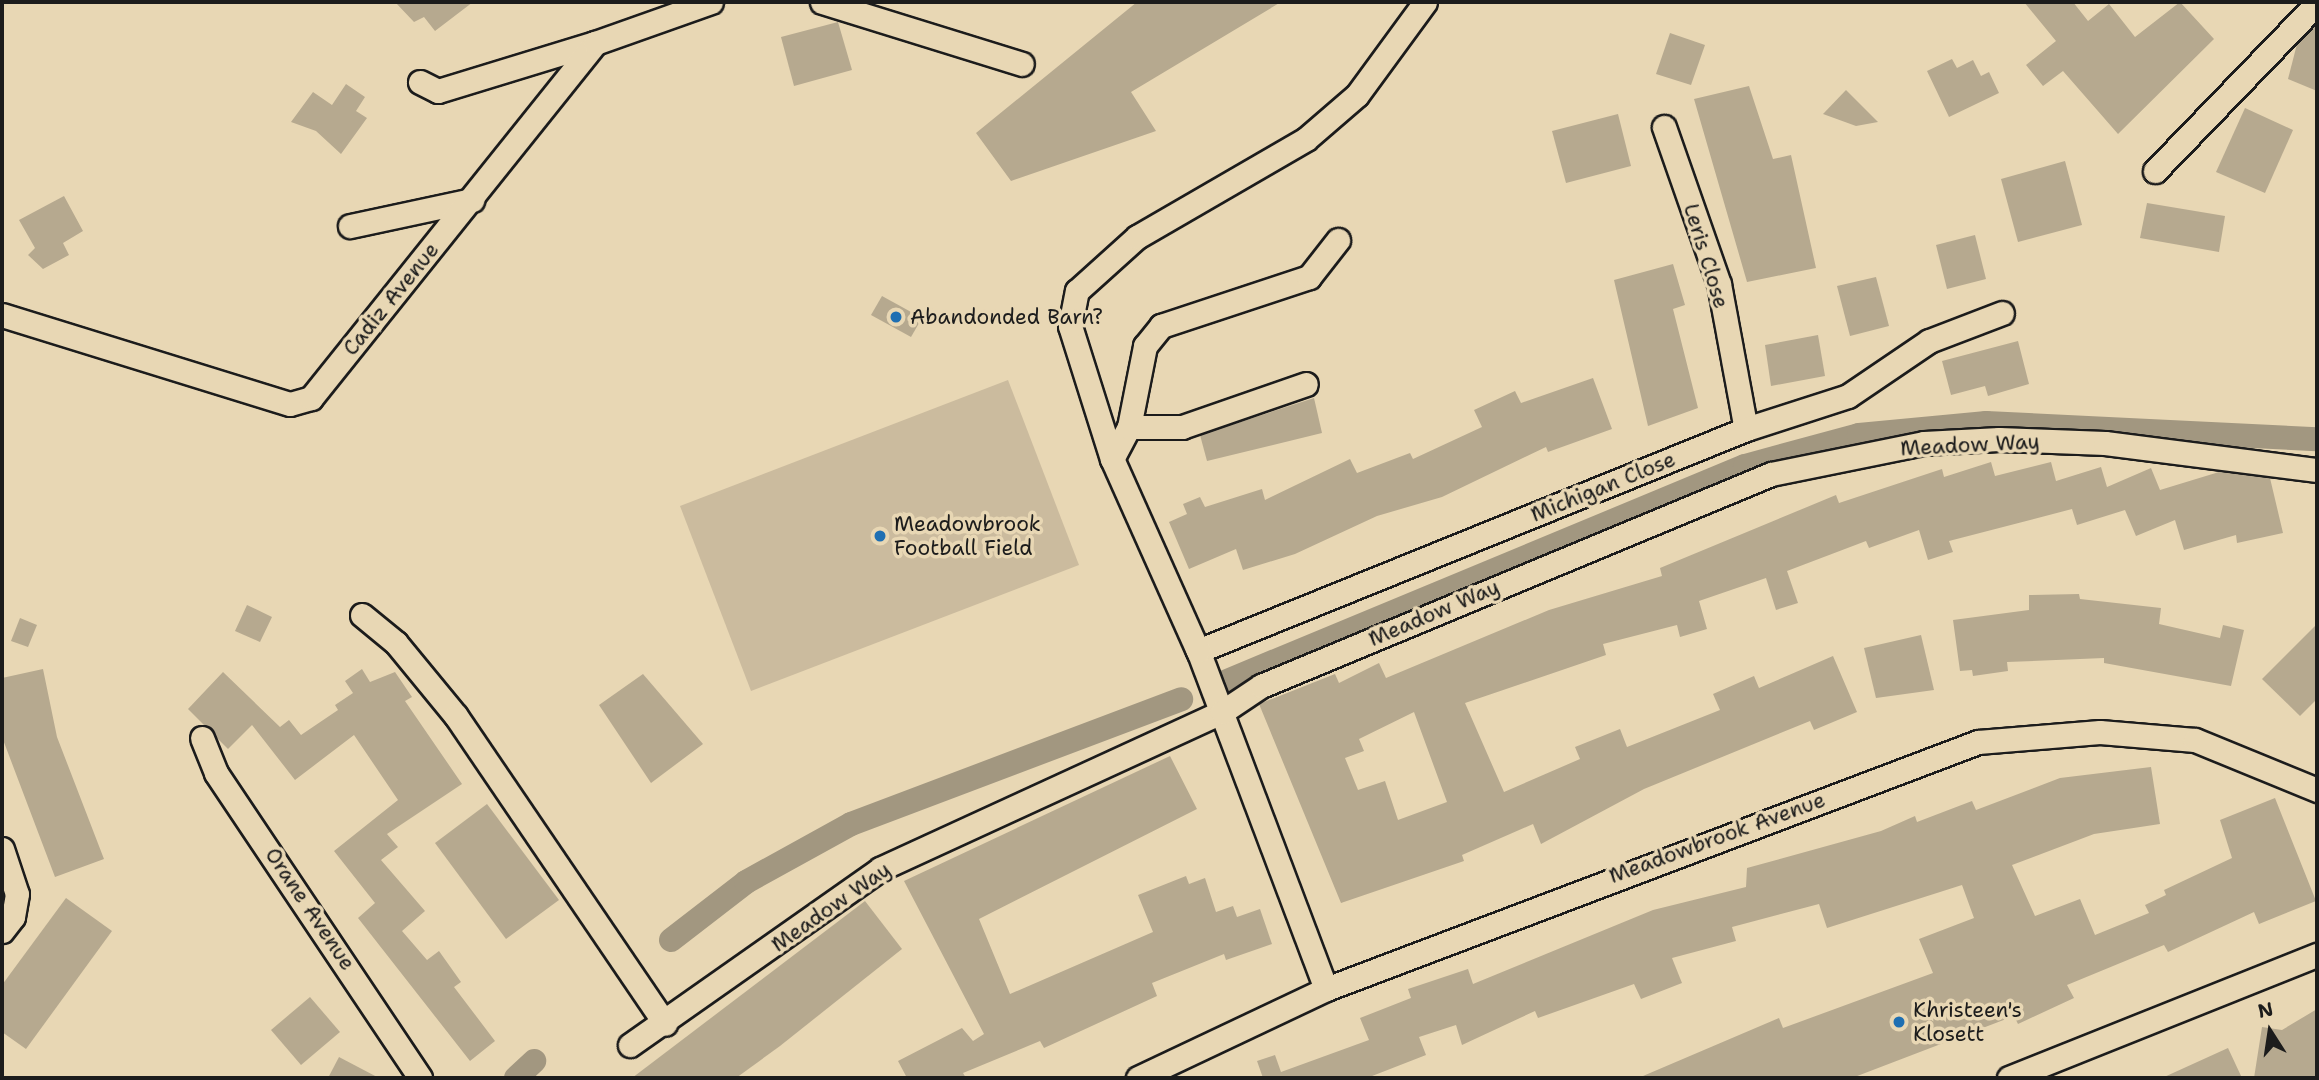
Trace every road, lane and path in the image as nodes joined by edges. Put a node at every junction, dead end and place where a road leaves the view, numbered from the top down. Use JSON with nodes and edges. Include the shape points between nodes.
{"nodes":[{"id":1,"x":711,"y":2,"type":"edge"},
{"id":2,"x":822,"y":2,"type":"edge"},
{"id":3,"x":1425,"y":2,"type":"edge"},
{"id":4,"x":2317,"y":3,"type":"edge"},
{"id":5,"x":595,"y":43,"type":"junction"},
{"id":6,"x":1022,"y":64,"type":"dead end"},
{"id":7,"x":419,"y":82,"type":"dead end"},
{"id":8,"x":1664,"y":127,"type":"dead end"},
{"id":9,"x":2155,"y":171,"type":"dead end"},
{"id":10,"x":472,"y":200,"type":"junction"},
{"id":11,"x":350,"y":226,"type":"dead end"},
{"id":12,"x":1338,"y":240,"type":"dead end"},
{"id":13,"x":2002,"y":313,"type":"dead end"},
{"id":14,"x":2,"y":315,"type":"edge"},
{"id":15,"x":1306,"y":384,"type":"dead end"},
{"id":16,"x":1129,"y":427,"type":"junction"},
{"id":17,"x":1746,"y":429,"type":"junction"},
{"id":18,"x":1112,"y":459,"type":"junction"},
{"id":19,"x":2317,"y":470,"type":"edge"},
{"id":20,"x":362,"y":615,"type":"dead end"},
{"id":21,"x":1198,"y":651,"type":"junction"},
{"id":22,"x":1222,"y":712,"type":"junction"},
{"id":23,"x":202,"y":738,"type":"dead end"},
{"id":24,"x":2317,"y":790,"type":"edge"},
{"id":25,"x":2,"y":849,"type":"edge"},
{"id":26,"x":2,"y":931,"type":"edge"},
{"id":27,"x":2317,"y":955,"type":"edge"},
{"id":28,"x":1326,"y":989,"type":"junction"},
{"id":29,"x":664,"y":1024,"type":"junction"},
{"id":30,"x":630,"y":1045,"type":"dead end"},
{"id":31,"x":420,"y":1078,"type":"edge"},
{"id":32,"x":1138,"y":1078,"type":"edge"},
{"id":33,"x":2009,"y":1078,"type":"edge"}],
"edges":[{"from":1,"to":5,"type":"street"},
{"from":2,"to":6,"type":"street"},
{"from":3,"to":18,"type":"street","via":[[1357,94],[1306,139],[1138,237],[1077,291],[1070,326]]},
{"from":4,"to":9,"type":"street"},
{"from":5,"to":7,"type":"street","via":[[446,89],[429,91]]},
{"from":5,"to":10,"type":"street","name":"Cadiz Avenue"},
{"from":8,"to":17,"type":"street","name":"Leris Close","via":[[1719,284]]},
{"from":10,"to":11,"type":"street"},
{"from":10,"to":14,"type":"street","name":"Cadiz Avenue","via":[[311,398],[290,404]]},
{"from":12,"to":16,"type":"street","via":[[1309,277],[1161,326],[1145,346]]},
{"from":13,"to":17,"type":"street","name":"Michigan Close","via":[[1929,341],[1848,397]]},
{"from":15,"to":16,"type":"street","via":[[1182,426]]},
{"from":16,"to":18,"type":"street"},
{"from":17,"to":21,"type":"street","name":"Michigan Close"},
{"from":18,"to":21,"type":"street"},
{"from":19,"to":22,"type":"street","name":"Meadow Way","via":[[2105,443],[1999,439],[1924,443],[1822,462],[1689,505],[1261,687]]},
{"from":20,"to":29,"type":"street","via":[[396,643],[456,716]]},
{"from":21,"to":22,"type":"street"},
{"from":22,"to":28,"type":"street"},
{"from":22,"to":29,"type":"street","name":"Meadow Way","via":[[880,869]]},
{"from":23,"to":31,"type":"street","name":"Orane Avenue","via":[[216,773]]},
{"from":24,"to":28,"type":"street","name":"Meadowbrook Avenue","via":[[2195,740],[2100,733],[1978,742]]},
{"from":25,"to":26,"type":"street","via":[[17,894],[13,917]]},
{"from":27,"to":33,"type":"street"},
{"from":28,"to":32,"type":"street","name":"Meadowbrook Avenue"},
{"from":29,"to":30,"type":"street","name":"Meadow Way"}]}
